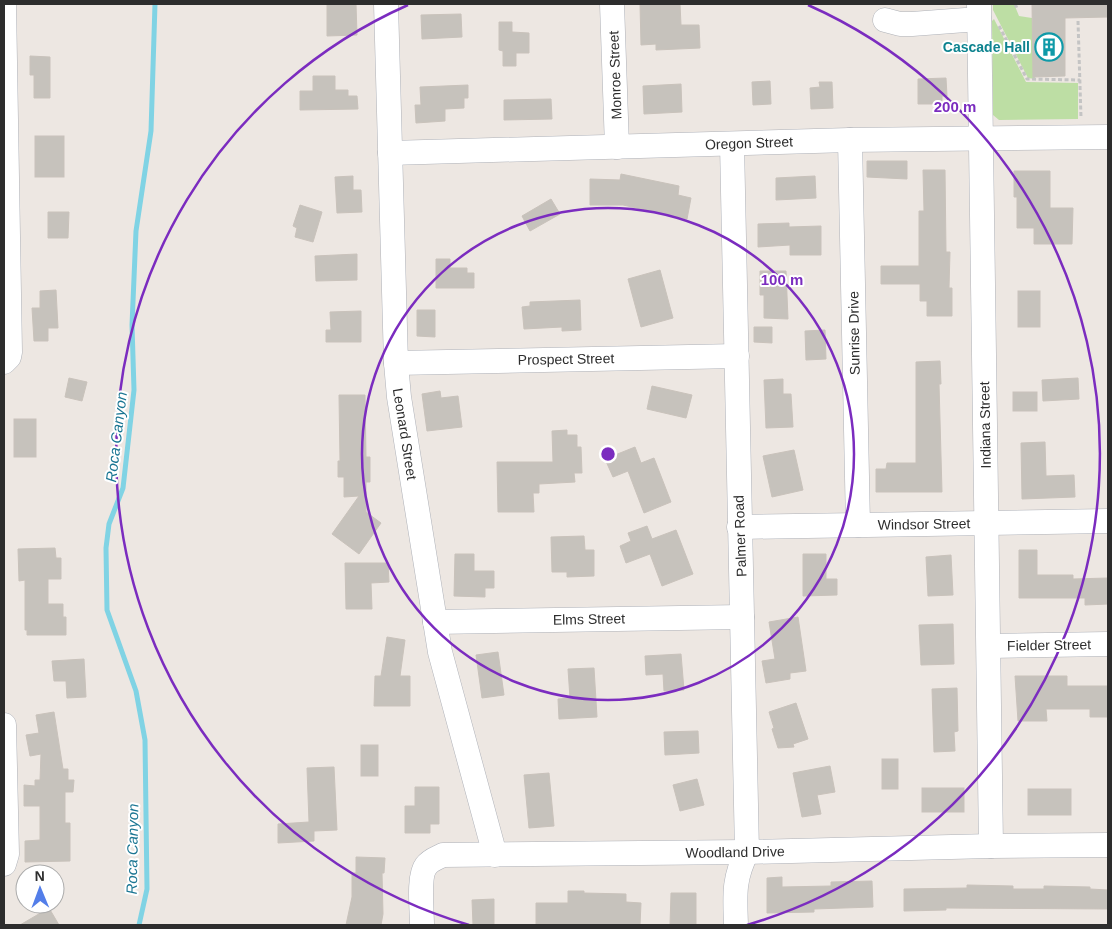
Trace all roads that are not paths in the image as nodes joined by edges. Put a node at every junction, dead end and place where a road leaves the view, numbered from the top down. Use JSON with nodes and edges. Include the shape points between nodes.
{"nodes":[{"id":1,"x":4,"y":4,"type":"edge"},
{"id":2,"x":386,"y":4,"type":"edge"},
{"id":3,"x":612,"y":4,"type":"edge"},
{"id":4,"x":984,"y":14,"type":"edge"},
{"id":5,"x":884,"y":20,"type":"dead end"},
{"id":6,"x":1108,"y":138,"type":"edge"},
{"id":7,"x":980,"y":139,"type":"junction"},
{"id":8,"x":850,"y":140,"type":"junction"},
{"id":9,"x":732,"y":144,"type":"junction"},
{"id":10,"x":617,"y":147,"type":"junction"},
{"id":11,"x":390,"y":153,"type":"junction"},
{"id":12,"x":737,"y":356,"type":"junction"},
{"id":13,"x":4,"y":362,"type":"edge"},
{"id":14,"x":396,"y":363,"type":"junction"},
{"id":15,"x":1108,"y":521,"type":"edge"},
{"id":16,"x":987,"y":522,"type":"junction"},
{"id":17,"x":858,"y":525,"type":"junction"},
{"id":18,"x":739,"y":527,"type":"junction"},
{"id":19,"x":742,"y":616,"type":"junction"},
{"id":20,"x":435,"y":622,"type":"junction"},
{"id":21,"x":1108,"y":644,"type":"edge"},
{"id":22,"x":989,"y":646,"type":"junction"},
{"id":23,"x":4,"y":725,"type":"edge"},
{"id":24,"x":1108,"y":845,"type":"edge"},
{"id":25,"x":991,"y":846,"type":"junction"},
{"id":26,"x":747,"y":852,"type":"junction"},
{"id":27,"x":495,"y":855,"type":"junction"},
{"id":28,"x":4,"y":863,"type":"edge"},
{"id":29,"x":422,"y":925,"type":"edge"},
{"id":30,"x":736,"y":925,"type":"edge"}],
"edges":[{"from":1,"to":13,"type":"street","via":[[10,352]]},
{"from":2,"to":11,"type":"street","name":"Leonard Street"},
{"from":3,"to":10,"type":"street","name":"Monroe Street"},
{"from":4,"to":5,"type":"street","via":[[912,24]]},
{"from":4,"to":7,"type":"street","name":"Indiana Street"},
{"from":6,"to":7,"type":"street","name":"Oregon Street"},
{"from":7,"to":8,"type":"street","name":"Oregon Street"},
{"from":7,"to":16,"type":"street","name":"Indiana Street"},
{"from":8,"to":9,"type":"street","name":"Oregon Street"},
{"from":8,"to":17,"type":"street","name":"Sunrise Drive"},
{"from":9,"to":10,"type":"street","name":"Oregon Street"},
{"from":9,"to":12,"type":"street","name":"Palmer Road"},
{"from":10,"to":11,"type":"street","name":"Oregon Street"},
{"from":11,"to":14,"type":"street","name":"Leonard Street"},
{"from":12,"to":14,"type":"street","name":"Prospect Street"},
{"from":12,"to":18,"type":"street","name":"Palmer Road"},
{"from":14,"to":20,"type":"street","name":"Leonard Street"},
{"from":15,"to":16,"type":"street","name":"Windsor Street"},
{"from":16,"to":17,"type":"street","name":"Windsor Street"},
{"from":16,"to":22,"type":"street","name":"Indiana Street"},
{"from":17,"to":18,"type":"street","name":"Windsor Street"},
{"from":18,"to":19,"type":"street","name":"Palmer Road"},
{"from":19,"to":20,"type":"street","name":"Elms Street"},
{"from":19,"to":26,"type":"street","name":"Palmer Road"},
{"from":20,"to":27,"type":"street","name":"Leonard Street","via":[[440,652]]},
{"from":21,"to":22,"type":"street","name":"Fielder Street"},
{"from":22,"to":25,"type":"street","name":"Indiana Street"},
{"from":23,"to":28,"type":"street","via":[[7,854]]},
{"from":24,"to":25,"type":"street","name":"Woodland Drive"},
{"from":25,"to":26,"type":"street","name":"Woodland Drive"},
{"from":26,"to":27,"type":"street","name":"Woodland Drive"},
{"from":26,"to":30,"type":"street","name":"Palmer Road","via":[[735,883]]},
{"from":27,"to":29,"type":"street","name":"Woodland Drive","via":[[443,855],[433,859],[422,874]]}]}
